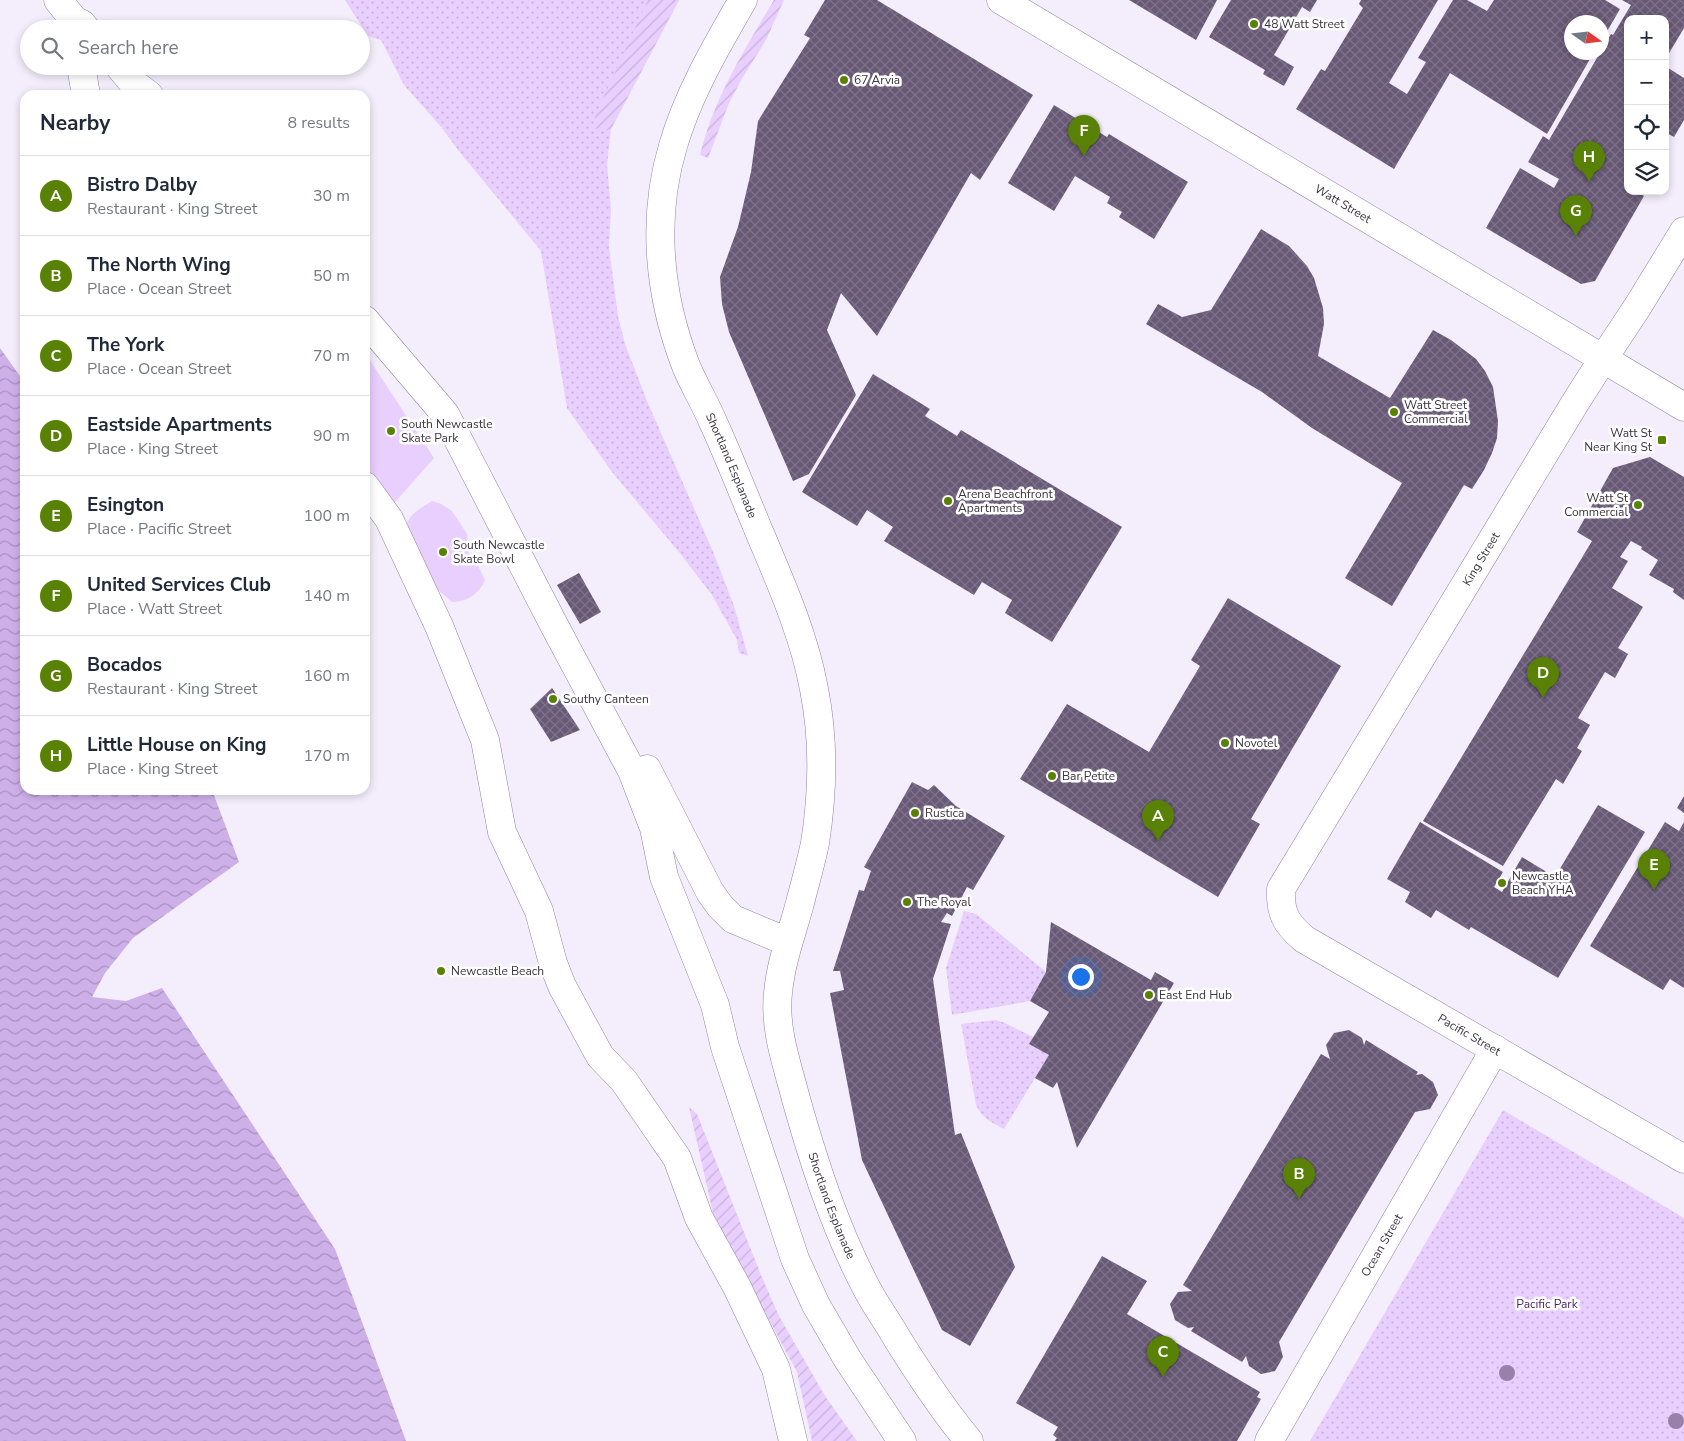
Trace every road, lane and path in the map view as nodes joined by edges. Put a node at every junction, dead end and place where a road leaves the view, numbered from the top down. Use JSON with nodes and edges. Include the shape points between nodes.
{"nodes":[{"id":1,"x":742,"y":0,"type":"edge"},
{"id":2,"x":1001,"y":0,"type":"edge"},
{"id":3,"x":83,"y":75,"type":"edge"},
{"id":4,"x":126,"y":75,"type":"edge"},
{"id":5,"x":85,"y":90,"type":"edge"},
{"id":6,"x":142,"y":90,"type":"edge"},
{"id":7,"x":1684,"y":231,"type":"edge"},
{"id":8,"x":370,"y":326,"type":"edge"},
{"id":9,"x":1603,"y":359,"type":"junction"},
{"id":10,"x":1684,"y":408,"type":"edge"},
{"id":11,"x":370,"y":493,"type":"edge"},
{"id":12,"x":612,"y":698,"type":"dead end"},
{"id":13,"x":1281,"y":890,"type":"joint"},
{"id":14,"x":788,"y":942,"type":"junction"},
{"id":15,"x":1495,"y":1049,"type":"junction"},
{"id":16,"x":1684,"y":1159,"type":"edge"},
{"id":17,"x":793,"y":1441,"type":"edge"},
{"id":18,"x":902,"y":1441,"type":"edge"},
{"id":19,"x":969,"y":1441,"type":"edge"},
{"id":20,"x":1269,"y":1441,"type":"edge"}],
"edges":[{"from":1,"to":14,"type":"street","name":"Shortland Esplanade","via":[[684,110],[671,150],[660,227],[661,266],[674,332],[796,620],[815,690],[822,767],[818,814],[814,846]]},
{"from":2,"to":9,"type":"street","name":"Watt Street"},
{"from":3,"to":5,"type":"street"},
{"from":4,"to":6,"type":"street"},
{"from":7,"to":9,"type":"street","name":"King Street"},
{"from":8,"to":18,"type":"street","via":[[445,414],[632,771],[654,828],[664,877],[712,998],[795,1259],[848,1360]]},
{"from":9,"to":10,"type":"street","name":"Watt Street"},
{"from":9,"to":13,"type":"street","name":"King Street"},
{"from":11,"to":17,"type":"street","via":[[393,528],[439,626],[485,740],[502,832],[539,911],[562,986],[600,1056],[624,1081],[677,1158],[699,1218],[738,1287],[776,1368]]},
{"from":12,"to":14,"type":"street","via":[[720,906],[739,922]]},
{"from":13,"to":15,"type":"street","name":"Pacific Street","via":[[1281,905],[1293,930]]},
{"from":14,"to":19,"type":"street","name":"Shortland Esplanade","via":[[777,998],[779,1035],[808,1139],[842,1234],[867,1288],[935,1398]]},
{"from":15,"to":16,"type":"street","name":"Pacific Street"},
{"from":15,"to":20,"type":"street","name":"Ocean Street"}]}
